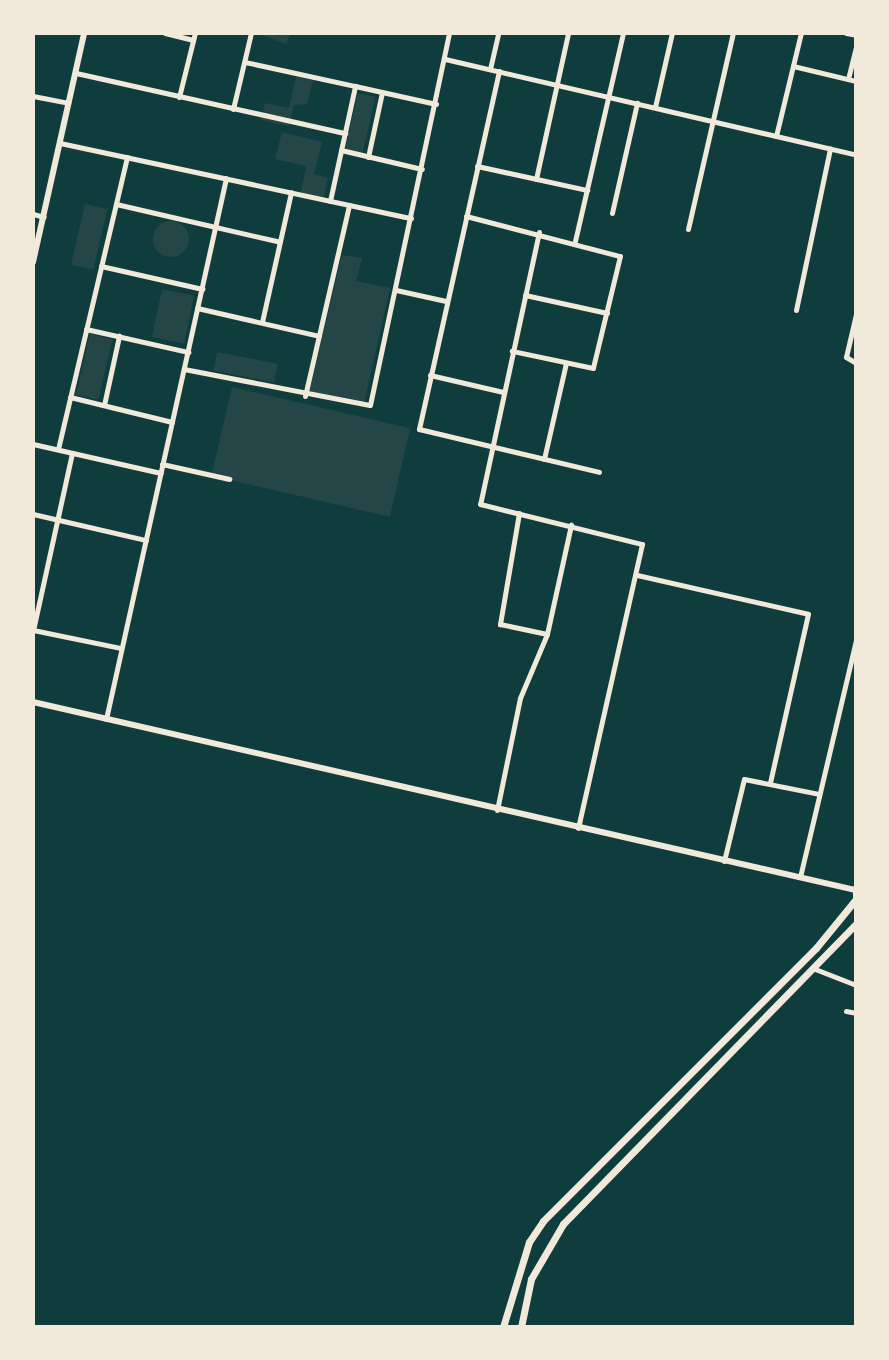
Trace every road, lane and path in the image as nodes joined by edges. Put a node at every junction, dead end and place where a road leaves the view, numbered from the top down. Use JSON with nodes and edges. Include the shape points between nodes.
{"nodes":[{"id":1,"x":84,"y":33,"type":"edge"},
{"id":2,"x":165,"y":33,"type":"edge"},
{"id":3,"x":251,"y":33,"type":"edge"},
{"id":4,"x":450,"y":33,"type":"edge"},
{"id":5,"x":498,"y":33,"type":"edge"},
{"id":6,"x":568,"y":33,"type":"edge"},
{"id":7,"x":623,"y":33,"type":"edge"},
{"id":8,"x":672,"y":33,"type":"edge"},
{"id":9,"x":733,"y":33,"type":"edge"},
{"id":10,"x":801,"y":33,"type":"edge"},
{"id":11,"x":846,"y":33,"type":"edge"},
{"id":12,"x":194,"y":36,"type":"edge"},
{"id":13,"x":856,"y":36,"type":"edge"},
{"id":14,"x":856,"y":48,"type":"edge"},
{"id":15,"x":444,"y":59,"type":"junction"},
{"id":16,"x":245,"y":62,"type":"junction"},
{"id":17,"x":793,"y":66,"type":"junction"},
{"id":18,"x":490,"y":69,"type":"junction"},
{"id":19,"x":499,"y":71,"type":"junction"},
{"id":20,"x":76,"y":73,"type":"junction"},
{"id":21,"x":848,"y":79,"type":"junction"},
{"id":22,"x":856,"y":81,"type":"edge"},
{"id":23,"x":557,"y":84,"type":"junction"},
{"id":24,"x":355,"y":86,"type":"junction"},
{"id":25,"x":382,"y":92,"type":"junction"},
{"id":26,"x":33,"y":96,"type":"edge"},
{"id":27,"x":608,"y":96,"type":"junction"},
{"id":28,"x":179,"y":97,"type":"junction"},
{"id":29,"x":68,"y":103,"type":"junction"},
{"id":30,"x":637,"y":103,"type":"junction"},
{"id":31,"x":436,"y":104,"type":"junction"},
{"id":32,"x":655,"y":107,"type":"junction"},
{"id":33,"x":233,"y":109,"type":"junction"},
{"id":34,"x":712,"y":121,"type":"junction"},
{"id":35,"x":345,"y":133,"type":"junction"},
{"id":36,"x":776,"y":136,"type":"junction"},
{"id":37,"x":60,"y":142,"type":"junction"},
{"id":38,"x":830,"y":149,"type":"junction"},
{"id":39,"x":341,"y":150,"type":"junction"},
{"id":40,"x":856,"y":155,"type":"edge"},
{"id":41,"x":127,"y":157,"type":"junction"},
{"id":42,"x":368,"y":157,"type":"junction"},
{"id":43,"x":477,"y":166,"type":"junction"},
{"id":44,"x":422,"y":169,"type":"junction"},
{"id":45,"x":226,"y":178,"type":"junction"},
{"id":46,"x":536,"y":179,"type":"junction"},
{"id":47,"x":587,"y":190,"type":"junction"},
{"id":48,"x":291,"y":192,"type":"junction"},
{"id":49,"x":330,"y":201,"type":"junction"},
{"id":50,"x":116,"y":204,"type":"junction"},
{"id":51,"x":349,"y":205,"type":"junction"},
{"id":52,"x":612,"y":213,"type":"dead end"},
{"id":53,"x":33,"y":214,"type":"edge"},
{"id":54,"x":466,"y":215,"type":"junction"},
{"id":55,"x":44,"y":217,"type":"junction"},
{"id":56,"x":411,"y":218,"type":"junction"},
{"id":57,"x":215,"y":227,"type":"junction"},
{"id":58,"x":688,"y":229,"type":"dead end"},
{"id":59,"x":539,"y":232,"type":"junction"},
{"id":60,"x":575,"y":241,"type":"junction"},
{"id":61,"x":280,"y":242,"type":"junction"},
{"id":62,"x":33,"y":262,"type":"edge"},
{"id":63,"x":101,"y":266,"type":"junction"},
{"id":64,"x":202,"y":289,"type":"junction"},
{"id":65,"x":396,"y":290,"type":"junction"},
{"id":66,"x":525,"y":295,"type":"junction"},
{"id":67,"x":446,"y":301,"type":"junction"},
{"id":68,"x":197,"y":308,"type":"junction"},
{"id":69,"x":796,"y":310,"type":"dead end"},
{"id":70,"x":607,"y":313,"type":"junction"},
{"id":71,"x":856,"y":314,"type":"edge"},
{"id":72,"x":262,"y":322,"type":"junction"},
{"id":73,"x":86,"y":329,"type":"junction"},
{"id":74,"x":119,"y":336,"type":"junction"},
{"id":75,"x":319,"y":336,"type":"junction"},
{"id":76,"x":512,"y":351,"type":"junction"},
{"id":77,"x":188,"y":352,"type":"junction"},
{"id":78,"x":566,"y":363,"type":"junction"},
{"id":79,"x":856,"y":363,"type":"edge"},
{"id":80,"x":184,"y":369,"type":"junction"},
{"id":81,"x":430,"y":376,"type":"junction"},
{"id":82,"x":503,"y":391,"type":"junction"},
{"id":83,"x":305,"y":396,"type":"junction"},
{"id":84,"x":70,"y":397,"type":"junction"},
{"id":85,"x":104,"y":405,"type":"junction"},
{"id":86,"x":172,"y":422,"type":"junction"},
{"id":87,"x":33,"y":443,"type":"edge"},
{"id":88,"x":491,"y":447,"type":"junction"},
{"id":89,"x":58,"y":449,"type":"junction"},
{"id":90,"x":72,"y":453,"type":"junction"},
{"id":91,"x":544,"y":460,"type":"junction"},
{"id":92,"x":162,"y":464,"type":"junction"},
{"id":93,"x":599,"y":472,"type":"dead end"},
{"id":94,"x":161,"y":473,"type":"junction"},
{"id":95,"x":229,"y":480,"type":"dead end"},
{"id":96,"x":519,"y":513,"type":"junction"},
{"id":97,"x":33,"y":514,"type":"edge"},
{"id":98,"x":57,"y":519,"type":"junction"},
{"id":99,"x":571,"y":525,"type":"junction"},
{"id":100,"x":146,"y":540,"type":"junction"},
{"id":101,"x":637,"y":575,"type":"junction"},
{"id":102,"x":547,"y":634,"type":"junction"},
{"id":103,"x":856,"y":640,"type":"edge"},
{"id":104,"x":121,"y":649,"type":"junction"},
{"id":105,"x":33,"y":702,"type":"edge"},
{"id":106,"x":106,"y":719,"type":"junction"},
{"id":107,"x":770,"y":782,"type":"junction"},
{"id":108,"x":819,"y":793,"type":"junction"},
{"id":109,"x":497,"y":810,"type":"junction"},
{"id":110,"x":578,"y":828,"type":"junction"},
{"id":111,"x":724,"y":860,"type":"junction"},
{"id":112,"x":800,"y":877,"type":"junction"},
{"id":113,"x":855,"y":889,"type":"edge"},
{"id":114,"x":856,"y":897,"type":"edge"},
{"id":115,"x":856,"y":924,"type":"edge"},
{"id":116,"x":815,"y":969,"type":"junction"},
{"id":117,"x":856,"y":985,"type":"edge"},
{"id":118,"x":846,"y":1011,"type":"dead end"},
{"id":119,"x":856,"y":1013,"type":"edge"},
{"id":120,"x":503,"y":1327,"type":"edge"},
{"id":121,"x":521,"y":1327,"type":"edge"}],
"edges":[{"from":1,"to":20,"type":"street"},
{"from":2,"to":12,"type":"street"},
{"from":3,"to":16,"type":"street"},
{"from":4,"to":15,"type":"street"},
{"from":5,"to":18,"type":"street"},
{"from":6,"to":23,"type":"street"},
{"from":7,"to":27,"type":"street"},
{"from":8,"to":32,"type":"street"},
{"from":9,"to":34,"type":"street"},
{"from":10,"to":17,"type":"street"},
{"from":11,"to":13,"type":"street"},
{"from":12,"to":28,"type":"street"},
{"from":14,"to":21,"type":"street"},
{"from":15,"to":18,"type":"street"},
{"from":15,"to":31,"type":"street"},
{"from":16,"to":24,"type":"street"},
{"from":16,"to":33,"type":"street"},
{"from":17,"to":21,"type":"street"},
{"from":17,"to":36,"type":"street"},
{"from":18,"to":19,"type":"street"},
{"from":19,"to":23,"type":"street"},
{"from":19,"to":43,"type":"street"},
{"from":20,"to":28,"type":"street"},
{"from":20,"to":29,"type":"street"},
{"from":21,"to":22,"type":"street"},
{"from":23,"to":27,"type":"street"},
{"from":23,"to":46,"type":"street"},
{"from":24,"to":25,"type":"street"},
{"from":24,"to":35,"type":"street"},
{"from":25,"to":31,"type":"street"},
{"from":25,"to":42,"type":"street"},
{"from":26,"to":29,"type":"street"},
{"from":27,"to":30,"type":"street"},
{"from":27,"to":47,"type":"street"},
{"from":28,"to":33,"type":"street"},
{"from":29,"to":37,"type":"street"},
{"from":30,"to":32,"type":"street"},
{"from":30,"to":52,"type":"street"},
{"from":31,"to":44,"type":"street"},
{"from":32,"to":34,"type":"street"},
{"from":33,"to":35,"type":"street"},
{"from":34,"to":36,"type":"street"},
{"from":34,"to":58,"type":"street"},
{"from":35,"to":39,"type":"street"},
{"from":36,"to":38,"type":"street"},
{"from":37,"to":41,"type":"street"},
{"from":37,"to":55,"type":"street"},
{"from":38,"to":40,"type":"street"},
{"from":38,"to":69,"type":"street"},
{"from":39,"to":42,"type":"street"},
{"from":39,"to":49,"type":"street"},
{"from":41,"to":45,"type":"street"},
{"from":41,"to":50,"type":"street"},
{"from":42,"to":44,"type":"street"},
{"from":43,"to":46,"type":"street"},
{"from":43,"to":54,"type":"street"},
{"from":44,"to":56,"type":"street"},
{"from":45,"to":48,"type":"street"},
{"from":45,"to":57,"type":"street"},
{"from":46,"to":47,"type":"street"},
{"from":47,"to":60,"type":"street"},
{"from":48,"to":49,"type":"street"},
{"from":48,"to":61,"type":"street"},
{"from":49,"to":51,"type":"street"},
{"from":50,"to":57,"type":"street"},
{"from":50,"to":63,"type":"street"},
{"from":51,"to":56,"type":"street"},
{"from":51,"to":75,"type":"street"},
{"from":53,"to":55,"type":"street"},
{"from":54,"to":59,"type":"street"},
{"from":54,"to":67,"type":"street"},
{"from":55,"to":62,"type":"street"},
{"from":56,"to":65,"type":"street"},
{"from":57,"to":61,"type":"street"},
{"from":57,"to":64,"type":"street"},
{"from":59,"to":60,"type":"street"},
{"from":59,"to":66,"type":"street"},
{"from":60,"to":70,"type":"street","via":[[620,256]]},
{"from":61,"to":72,"type":"street"},
{"from":63,"to":64,"type":"street"},
{"from":63,"to":73,"type":"street"},
{"from":64,"to":68,"type":"street"},
{"from":65,"to":67,"type":"street"},
{"from":65,"to":83,"type":"street","via":[[370,405]]},
{"from":66,"to":70,"type":"street"},
{"from":66,"to":76,"type":"street"},
{"from":67,"to":81,"type":"street"},
{"from":68,"to":72,"type":"street"},
{"from":68,"to":77,"type":"street"},
{"from":70,"to":78,"type":"street","via":[[593,368]]},
{"from":71,"to":79,"type":"street","via":[[846,357]]},
{"from":72,"to":75,"type":"street"},
{"from":73,"to":74,"type":"street"},
{"from":73,"to":84,"type":"street"},
{"from":74,"to":77,"type":"street"},
{"from":74,"to":85,"type":"street"},
{"from":75,"to":83,"type":"street"},
{"from":76,"to":78,"type":"street"},
{"from":76,"to":82,"type":"street"},
{"from":77,"to":80,"type":"street"},
{"from":78,"to":91,"type":"street"},
{"from":80,"to":83,"type":"street"},
{"from":80,"to":86,"type":"street"},
{"from":81,"to":82,"type":"street"},
{"from":81,"to":88,"type":"street","via":[[419,429]]},
{"from":82,"to":88,"type":"street"},
{"from":84,"to":85,"type":"street"},
{"from":84,"to":89,"type":"street"},
{"from":85,"to":86,"type":"street"},
{"from":86,"to":92,"type":"street"},
{"from":87,"to":89,"type":"street"},
{"from":88,"to":91,"type":"street"},
{"from":88,"to":96,"type":"street","via":[[480,503]]},
{"from":89,"to":90,"type":"street"},
{"from":90,"to":94,"type":"street"},
{"from":90,"to":98,"type":"street"},
{"from":91,"to":93,"type":"street"},
{"from":92,"to":94,"type":"street"},
{"from":92,"to":95,"type":"street"},
{"from":94,"to":100,"type":"street"},
{"from":96,"to":99,"type":"street"},
{"from":96,"to":102,"type":"street","via":[[497,620]]},
{"from":97,"to":98,"type":"street"},
{"from":98,"to":100,"type":"street"},
{"from":98,"to":104,"type":"street","via":[[33,630]]},
{"from":99,"to":101,"type":"street","via":[[639,540]]},
{"from":99,"to":102,"type":"street"},
{"from":100,"to":104,"type":"street"},
{"from":101,"to":107,"type":"street","via":[[808,614]]},
{"from":101,"to":110,"type":"street"},
{"from":102,"to":109,"type":"street","via":[[520,698]]},
{"from":103,"to":108,"type":"street"},
{"from":104,"to":106,"type":"street"},
{"from":105,"to":106,"type":"street"},
{"from":106,"to":109,"type":"street"},
{"from":107,"to":108,"type":"street"},
{"from":107,"to":111,"type":"street","via":[[744,779]]},
{"from":108,"to":112,"type":"street"},
{"from":109,"to":110,"type":"street"},
{"from":110,"to":111,"type":"street"},
{"from":111,"to":112,"type":"street"},
{"from":112,"to":113,"type":"street"},
{"from":113,"to":114,"type":"main road"},
{"from":114,"to":120,"type":"main road","via":[[816,948],[543,1221],[521,1263]]},
{"from":115,"to":116,"type":"main road"},
{"from":116,"to":117,"type":"street"},
{"from":116,"to":121,"type":"main road","via":[[563,1224],[531,1279]]},
{"from":118,"to":119,"type":"street"}]}
